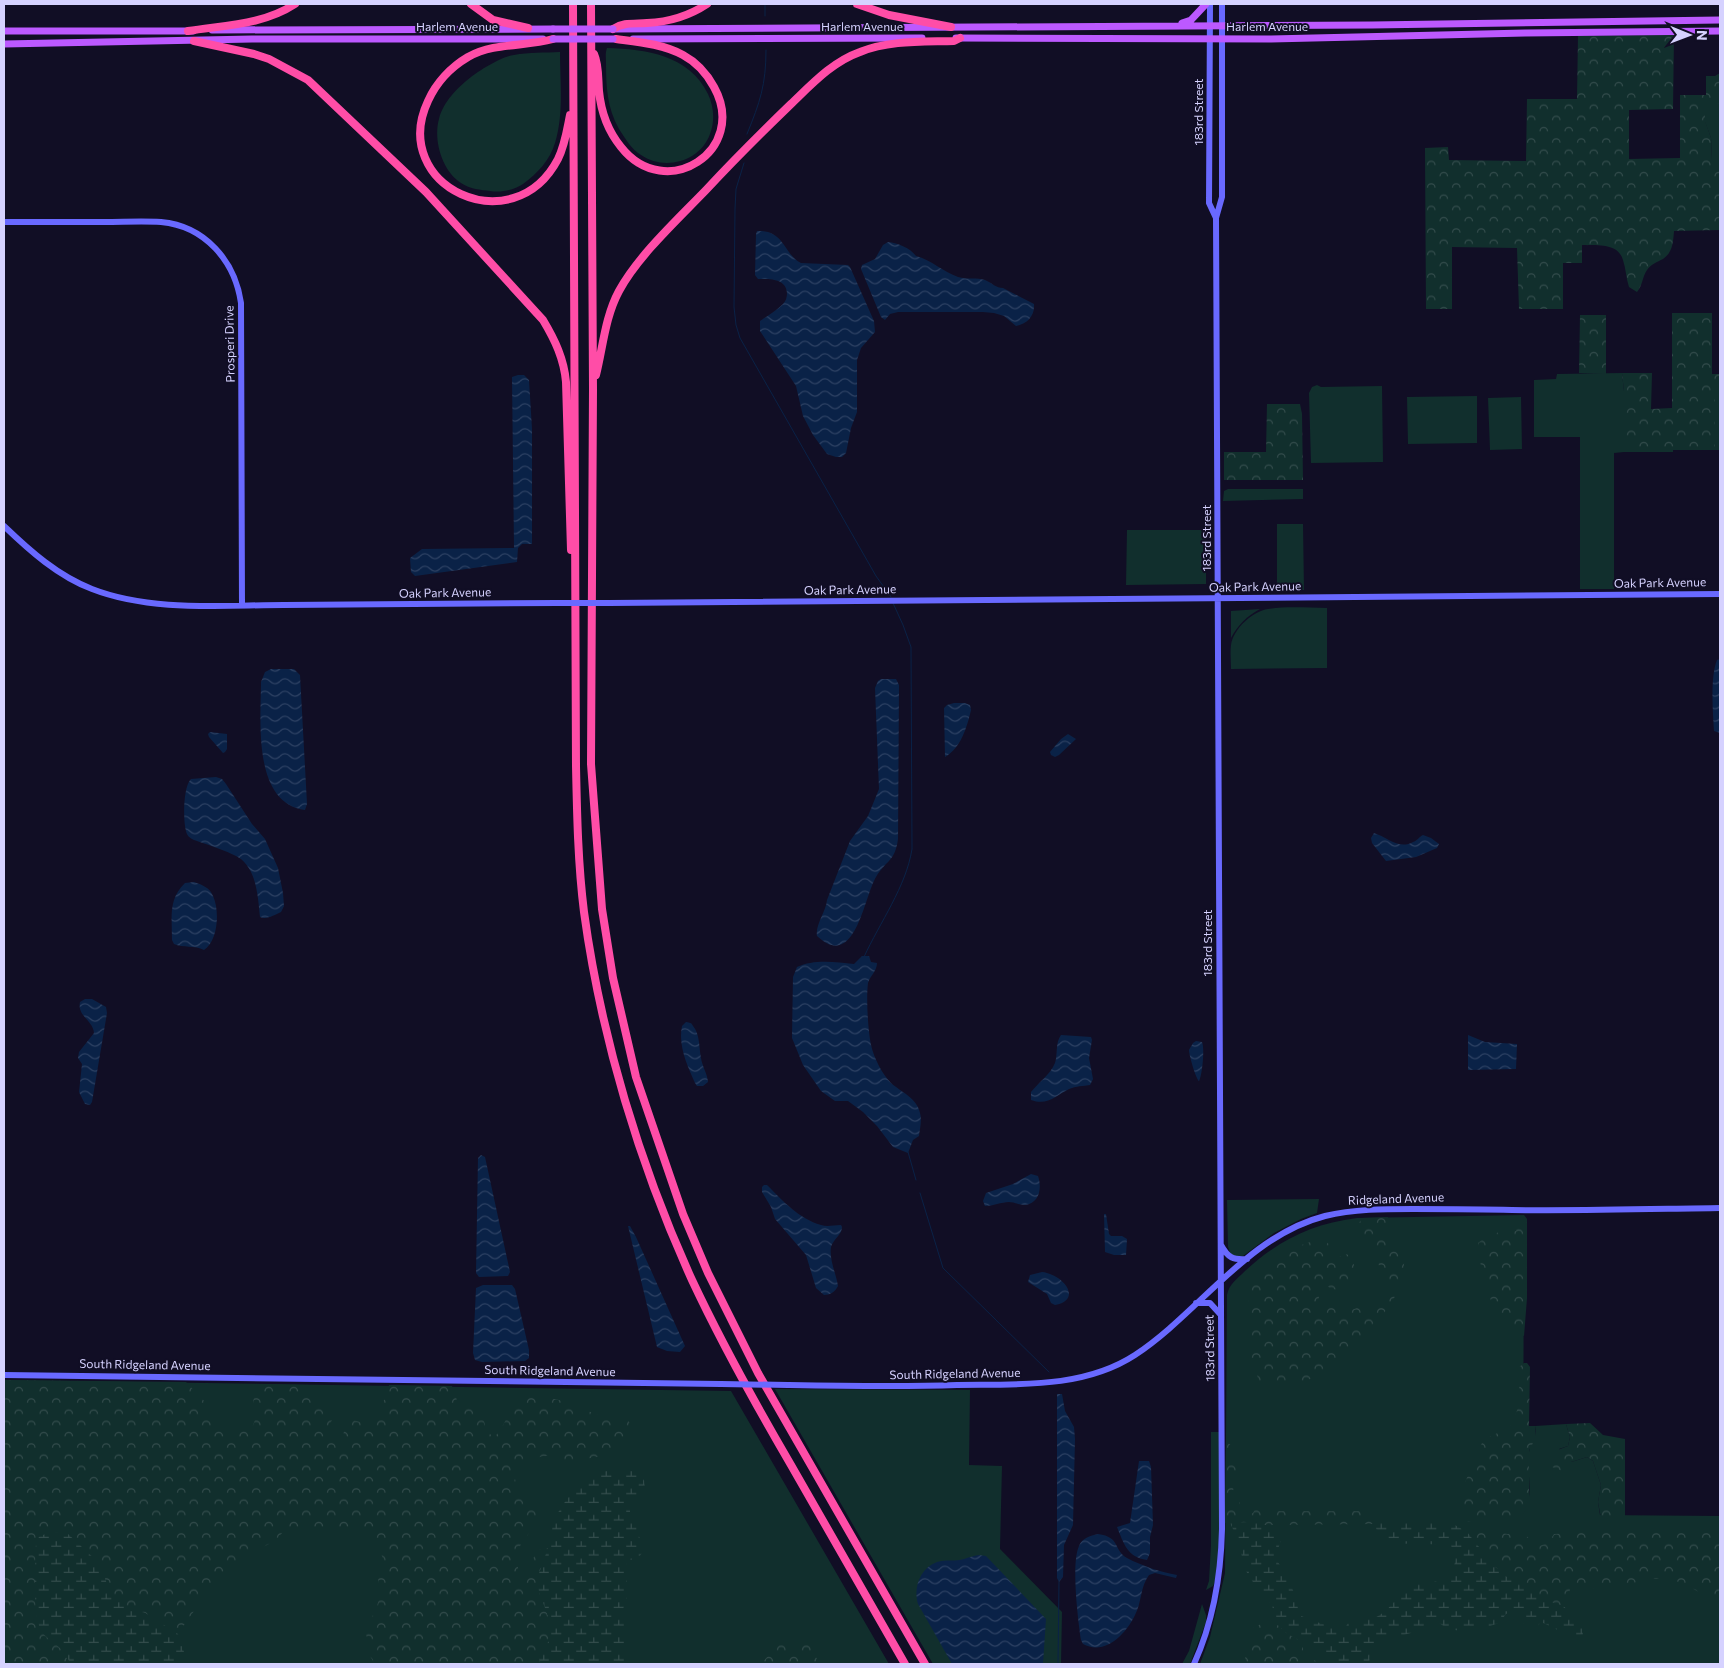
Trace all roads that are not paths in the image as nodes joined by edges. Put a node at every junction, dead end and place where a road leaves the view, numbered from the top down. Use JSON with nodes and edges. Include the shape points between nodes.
{"nodes":[{"id":1,"x":295,"y":4,"type":"edge"},
{"id":2,"x":471,"y":4,"type":"edge"},
{"id":3,"x":573,"y":4,"type":"edge"},
{"id":4,"x":591,"y":4,"type":"edge"},
{"id":5,"x":707,"y":4,"type":"edge"},
{"id":6,"x":857,"y":4,"type":"edge"},
{"id":7,"x":1206,"y":4,"type":"edge"},
{"id":8,"x":1210,"y":4,"type":"edge"},
{"id":9,"x":1222,"y":4,"type":"edge"},
{"id":10,"x":1720,"y":20,"type":"edge"},
{"id":11,"x":1176,"y":25,"type":"junction"},
{"id":12,"x":1210,"y":25,"type":"junction"},
{"id":13,"x":1222,"y":25,"type":"junction"},
{"id":14,"x":951,"y":27,"type":"junction"},
{"id":15,"x":528,"y":28,"type":"junction"},
{"id":16,"x":612,"y":29,"type":"junction"},
{"id":17,"x":188,"y":30,"type":"junction"},
{"id":18,"x":4,"y":31,"type":"edge"},
{"id":19,"x":1720,"y":31,"type":"edge"},
{"id":20,"x":960,"y":38,"type":"junction"},
{"id":21,"x":1210,"y":38,"type":"junction"},
{"id":22,"x":1222,"y":38,"type":"junction"},
{"id":23,"x":553,"y":39,"type":"junction"},
{"id":24,"x":614,"y":39,"type":"junction"},
{"id":25,"x":194,"y":41,"type":"junction"},
{"id":26,"x":4,"y":44,"type":"edge"},
{"id":27,"x":592,"y":51,"type":"junction"},
{"id":28,"x":573,"y":98,"type":"junction"},
{"id":29,"x":1216,"y":218,"type":"junction"},
{"id":30,"x":4,"y":222,"type":"edge"},
{"id":31,"x":593,"y":389,"type":"junction"},
{"id":32,"x":4,"y":526,"type":"edge"},
{"id":33,"x":575,"y":592,"type":"junction"},
{"id":34,"x":1720,"y":594,"type":"edge"},
{"id":35,"x":1218,"y":599,"type":"junction"},
{"id":36,"x":242,"y":605,"type":"junction"},
{"id":37,"x":1720,"y":1208,"type":"edge"},
{"id":38,"x":1220,"y":1244,"type":"junction"},
{"id":39,"x":1248,"y":1258,"type":"junction"},
{"id":40,"x":1220,"y":1280,"type":"junction"},
{"id":41,"x":1196,"y":1303,"type":"junction"},
{"id":42,"x":1220,"y":1314,"type":"junction"},
{"id":43,"x":1095,"y":1374,"type":"joint"},
{"id":44,"x":4,"y":1375,"type":"edge"},
{"id":45,"x":905,"y":1664,"type":"edge"},
{"id":46,"x":925,"y":1664,"type":"edge"},
{"id":47,"x":1194,"y":1664,"type":"edge"}],
"edges":[{"from":1,"to":17,"type":"highway","via":[[263,19]]},
{"from":2,"to":15,"type":"highway","via":[[493,20]]},
{"from":3,"to":28,"type":"highway"},
{"from":4,"to":27,"type":"highway"},
{"from":5,"to":16,"type":"highway","via":[[674,19],[620,24]]},
{"from":6,"to":14,"type":"highway","via":[[889,15]]},
{"from":7,"to":11,"type":"main road","via":[[1191,20]]},
{"from":8,"to":12,"type":"street","name":"183rd Street"},
{"from":9,"to":13,"type":"street","name":"183rd Street"},
{"from":10,"to":13,"type":"main road","name":"Harlem Avenue"},
{"from":11,"to":12,"type":"main road","name":"Harlem Avenue"},
{"from":11,"to":14,"type":"main road","name":"Harlem Avenue"},
{"from":12,"to":13,"type":"main road","name":"Harlem Avenue"},
{"from":12,"to":21,"type":"street","name":"183rd Street"},
{"from":13,"to":22,"type":"street","name":"183rd Street"},
{"from":14,"to":16,"type":"main road","name":"Harlem Avenue"},
{"from":15,"to":16,"type":"main road","name":"Harlem Avenue","bridge":true},
{"from":15,"to":17,"type":"main road","name":"Harlem Avenue"},
{"from":17,"to":18,"type":"main road","name":"Harlem Avenue"},
{"from":19,"to":22,"type":"main road","name":"Harlem Avenue"},
{"from":20,"to":21,"type":"main road","name":"Harlem Avenue"},
{"from":20,"to":24,"type":"main road","name":"Harlem Avenue"},
{"from":20,"to":31,"type":"highway","via":[[888,44],[860,52],[827,71],[769,126],[679,218],[626,280],[608,321]]},
{"from":21,"to":22,"type":"main road","name":"Harlem Avenue"},
{"from":21,"to":29,"type":"street","name":"183rd Street","via":[[1209,203]]},
{"from":22,"to":29,"type":"street","name":"183rd Street","via":[[1222,197]]},
{"from":23,"to":24,"type":"main road","name":"Harlem Avenue","bridge":true},
{"from":23,"to":25,"type":"main road","name":"Harlem Avenue"},
{"from":23,"to":28,"type":"highway","via":[[491,48],[454,67],[434,90],[423,113],[421,136],[424,153],[440,179],[460,194],[490,202],[516,197],[540,182],[554,165],[565,138]]},
{"from":24,"to":27,"type":"highway","via":[[656,45],[676,52],[694,62],[711,80],[720,99],[721,130],[714,146],[698,162],[676,171],[660,171],[641,165],[627,154],[614,138],[603,115],[597,61]]},
{"from":25,"to":26,"type":"main road","name":"Harlem Avenue"},
{"from":25,"to":33,"type":"highway","via":[[269,58],[308,80],[426,192],[543,320],[561,357],[566,382],[569,537]]},
{"from":27,"to":31,"type":"highway"},
{"from":28,"to":33,"type":"highway"},
{"from":29,"to":35,"type":"street","name":"183rd Street"},
{"from":30,"to":36,"type":"street","name":"Prosperi Drive","via":[[162,222],[191,230],[226,260],[239,287],[241,303]]},
{"from":31,"to":46,"type":"highway","via":[[591,764],[595,832],[604,926],[636,1077],[683,1214],[736,1331]]},
{"from":32,"to":36,"type":"street","name":"Oak Park Avenue","via":[[55,570],[92,589],[131,600],[166,605]]},
{"from":33,"to":45,"type":"highway","via":[[577,834],[584,911],[619,1082],[667,1220],[720,1338]]},
{"from":34,"to":35,"type":"street","name":"Oak Park Avenue"},
{"from":35,"to":36,"type":"street","name":"Oak Park Avenue","bridge":true},
{"from":35,"to":38,"type":"street","name":"183rd Street"},
{"from":37,"to":39,"type":"street","name":"Ridgeland Avenue","via":[[1348,1211],[1323,1216],[1290,1230]]},
{"from":38,"to":39,"type":"street","via":[[1229,1257],[1237,1260]]},
{"from":38,"to":40,"type":"street","name":"183rd Street"},
{"from":39,"to":40,"type":"street","name":"Ridgeland Avenue"},
{"from":40,"to":41,"type":"street","name":"Ridgeland Avenue"},
{"from":40,"to":42,"type":"street","name":"183rd Street"},
{"from":41,"to":42,"type":"street","via":[[1210,1303]]},
{"from":41,"to":43,"type":"street","name":"Ridgeland Avenue","via":[[1136,1354]]},
{"from":42,"to":47,"type":"street","name":"183rd Street","via":[[1221,1555],[1212,1611]]},
{"from":43,"to":44,"type":"street","name":"South Ridgeland Avenue","bridge":true,"via":[[1055,1382],[880,1386]]}]}
